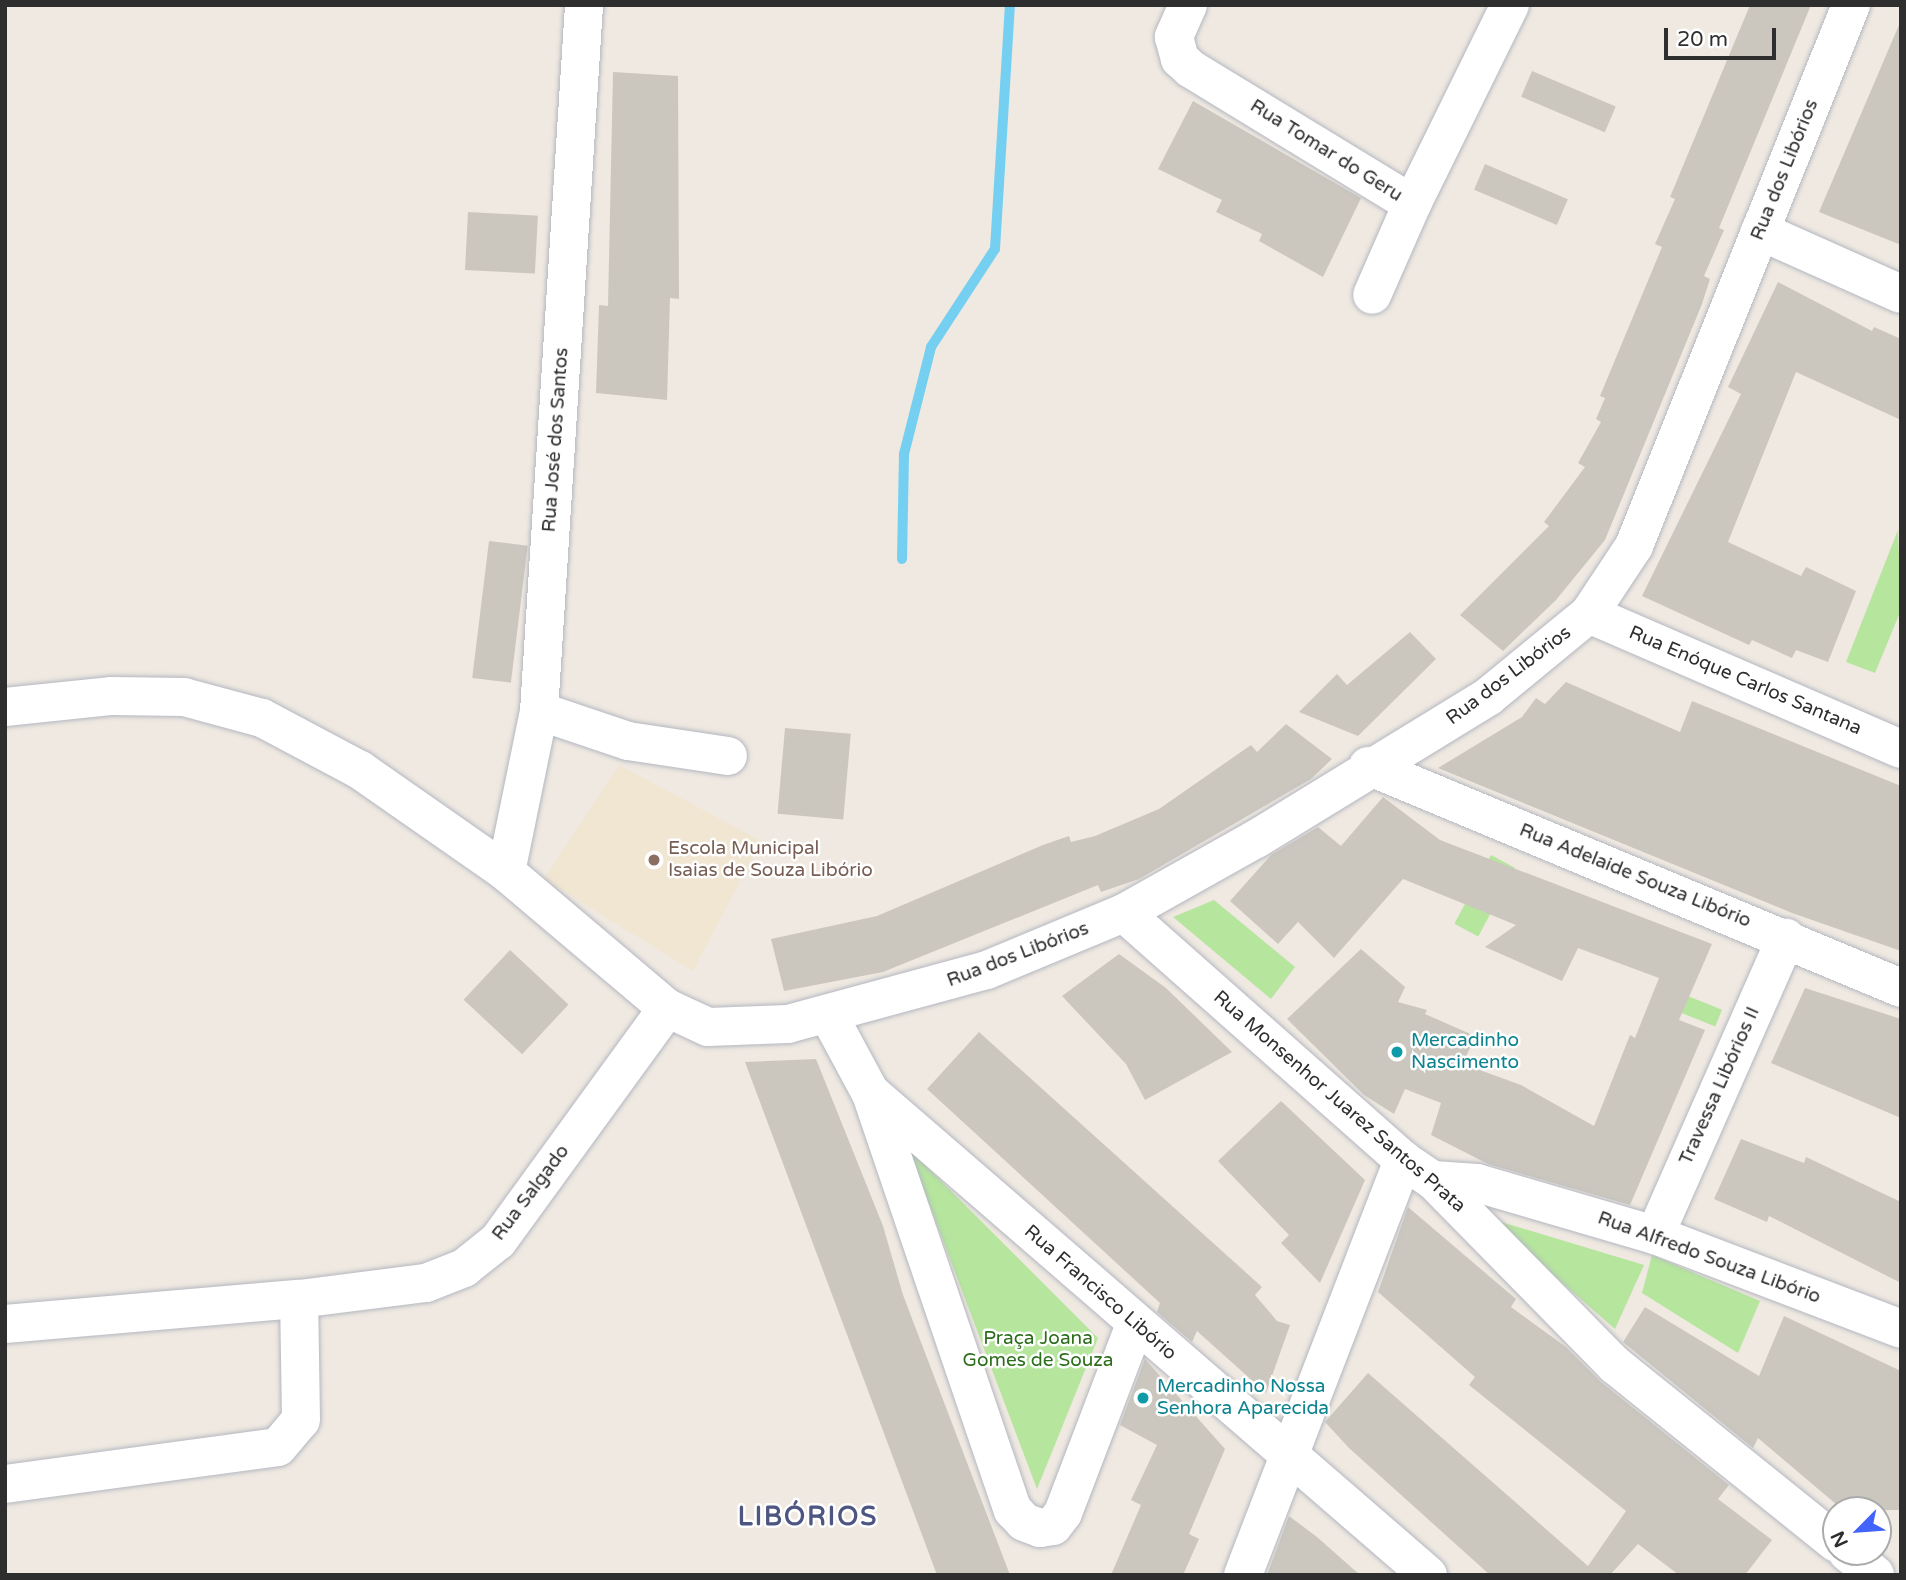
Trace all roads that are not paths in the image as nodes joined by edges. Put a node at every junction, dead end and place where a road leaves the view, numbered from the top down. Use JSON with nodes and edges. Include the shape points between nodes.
{"nodes":[{"id":1,"x":584,"y":5,"type":"edge"},
{"id":2,"x":1188,"y":5,"type":"edge"},
{"id":3,"x":1510,"y":5,"type":"edge"},
{"id":4,"x":1850,"y":5,"type":"edge"},
{"id":5,"x":1412,"y":204,"type":"junction"},
{"id":6,"x":1760,"y":231,"type":"junction"},
{"id":7,"x":1901,"y":294,"type":"edge"},
{"id":8,"x":1373,"y":295,"type":"dead end"},
{"id":9,"x":1588,"y":614,"type":"junction"},
{"id":10,"x":5,"y":707,"type":"edge"},
{"id":11,"x":539,"y":711,"type":"junction"},
{"id":12,"x":1901,"y":749,"type":"edge"},
{"id":13,"x":728,"y":756,"type":"dead end"},
{"id":14,"x":1368,"y":766,"type":"junction"},
{"id":15,"x":506,"y":872,"type":"junction"},
{"id":16,"x":1124,"y":913,"type":"junction"},
{"id":17,"x":1786,"y":938,"type":"junction"},
{"id":18,"x":1901,"y":988,"type":"edge"},
{"id":19,"x":667,"y":1009,"type":"junction"},
{"id":20,"x":829,"y":1016,"type":"junction"},
{"id":21,"x":870,"y":1092,"type":"junction"},
{"id":22,"x":1418,"y":1170,"type":"junction"},
{"id":23,"x":1655,"y":1235,"type":"junction"},
{"id":24,"x":299,"y":1299,"type":"junction"},
{"id":25,"x":5,"y":1324,"type":"edge"},
{"id":26,"x":1135,"y":1324,"type":"junction"},
{"id":27,"x":1901,"y":1329,"type":"edge"},
{"id":28,"x":1292,"y":1459,"type":"junction"},
{"id":29,"x":5,"y":1484,"type":"edge"},
{"id":30,"x":1822,"y":1532,"type":"edge"},
{"id":31,"x":1243,"y":1575,"type":"edge"},
{"id":32,"x":1428,"y":1575,"type":"edge"}],
"edges":[{"from":1,"to":11,"type":"street","name":"Rua José dos Santos"},
{"from":2,"to":5,"type":"street","name":"Rua Tomar do Geru","via":[[1174,37],[1181,59],[1191,69]]},
{"from":3,"to":5,"type":"street"},
{"from":4,"to":6,"type":"street","name":"Rua dos Libórios"},
{"from":5,"to":8,"type":"street","name":"Rua Tomar do Geru"},
{"from":6,"to":7,"type":"street"},
{"from":6,"to":9,"type":"street","name":"Rua dos Libórios","via":[[1634,546]]},
{"from":9,"to":12,"type":"street","name":"Rua Enóque Carlos Santana"},
{"from":9,"to":14,"type":"street","name":"Rua dos Libórios","via":[[1489,696]]},
{"from":10,"to":15,"type":"street","name":"Rua dos Libórios","via":[[112,696],[184,698],[262,718],[360,769]]},
{"from":11,"to":13,"type":"street","via":[[628,741]]},
{"from":11,"to":15,"type":"street","name":"Rua José dos Santos"},
{"from":14,"to":16,"type":"street","name":"Rua dos Libórios","via":[[1256,839]]},
{"from":14,"to":17,"type":"street","name":"Rua Adelaide Souza Libório"},
{"from":15,"to":19,"type":"street","name":"Rua dos Libórios"},
{"from":16,"to":20,"type":"street","name":"Rua dos Libórios","via":[[987,970]]},
{"from":16,"to":22,"type":"street","name":"Rua Monsenhor Juarez Santos Prata"},
{"from":17,"to":18,"type":"street","name":"Rua Adelaide Souza Libório"},
{"from":17,"to":23,"type":"street","name":"Travessa Libórios II"},
{"from":19,"to":20,"type":"street","name":"Rua dos Libórios","via":[[709,1027],[749,1029]]},
{"from":19,"to":24,"type":"street","name":"Rua Salgado","via":[[498,1241],[473,1261],[426,1283]]},
{"from":20,"to":21,"type":"street","name":"Rua Francisco Libório"},
{"from":21,"to":26,"type":"street","name":"Rua Francisco Libório"},
{"from":21,"to":26,"type":"street","via":[[1013,1510],[1024,1521],[1040,1528],[1053,1526],[1063,1513]]},
{"from":22,"to":23,"type":"street","name":"Rua Alfredo Souza Libório"},
{"from":22,"to":28,"type":"street"},
{"from":22,"to":30,"type":"street","name":"Rua Monsenhor Juarez Santos Prata","via":[[1615,1365]]},
{"from":23,"to":27,"type":"street","name":"Rua Alfredo Souza Libório"},
{"from":24,"to":25,"type":"street","name":"Rua Salgado"},
{"from":24,"to":29,"type":"street","via":[[301,1420],[278,1447]]},
{"from":26,"to":28,"type":"street","name":"Rua Francisco Libório"},
{"from":28,"to":31,"type":"street"},
{"from":28,"to":32,"type":"street","name":"Rua Francisco Libório"}]}
